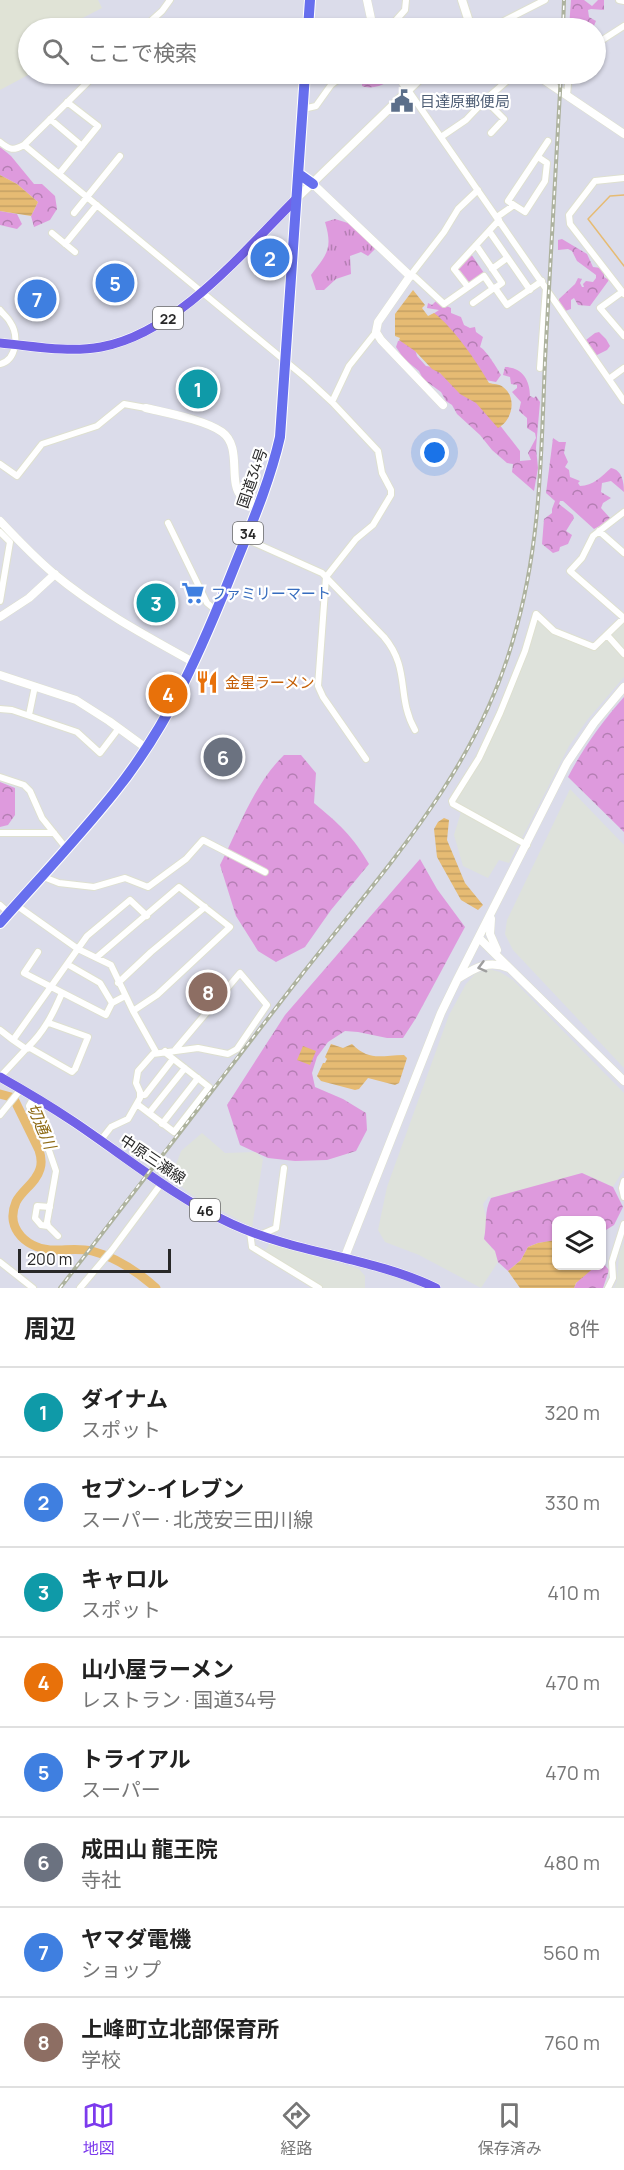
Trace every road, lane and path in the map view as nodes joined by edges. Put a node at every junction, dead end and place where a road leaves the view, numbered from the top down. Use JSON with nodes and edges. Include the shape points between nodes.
{"nodes":[{"id":1,"x":170,"y":0,"type":"edge"},
{"id":2,"x":310,"y":0,"type":"edge"},
{"id":3,"x":367,"y":0,"type":"edge"},
{"id":4,"x":406,"y":0,"type":"edge"},
{"id":5,"x":462,"y":0,"type":"edge"},
{"id":6,"x":545,"y":0,"type":"edge"},
{"id":7,"x":619,"y":0,"type":"edge"},
{"id":8,"x":624,"y":1,"type":"edge"},
{"id":9,"x":154,"y":18,"type":"edge"},
{"id":10,"x":309,"y":18,"type":"edge"},
{"id":11,"x":371,"y":18,"type":"edge"},
{"id":12,"x":398,"y":18,"type":"edge"},
{"id":13,"x":468,"y":18,"type":"edge"},
{"id":14,"x":510,"y":18,"type":"edge"},
{"id":15,"x":624,"y":26,"type":"edge"},
{"id":16,"x":606,"y":38,"type":"edge"},
{"id":17,"x":86,"y":84,"type":"edge"},
{"id":18,"x":304,"y":84,"type":"edge"},
{"id":19,"x":333,"y":84,"type":"edge"},
{"id":20,"x":404,"y":84,"type":"edge"},
{"id":21,"x":414,"y":84,"type":"edge"},
{"id":22,"x":503,"y":84,"type":"edge"},
{"id":23,"x":550,"y":84,"type":"edge"},
{"id":24,"x":569,"y":84,"type":"edge"},
{"id":25,"x":408,"y":90,"type":"junction"},
{"id":26,"x":567,"y":95,"type":"junction"},
{"id":27,"x":484,"y":100,"type":"junction"},
{"id":28,"x":67,"y":102,"type":"junction"},
{"id":29,"x":303,"y":108,"type":"junction"},
{"id":30,"x":50,"y":119,"type":"junction"},
{"id":31,"x":491,"y":133,"type":"dead end"},
{"id":32,"x":624,"y":134,"type":"edge"},
{"id":33,"x":441,"y":137,"type":"junction"},
{"id":34,"x":548,"y":141,"type":"dead end"},
{"id":35,"x":0,"y":142,"type":"edge"},
{"id":36,"x":24,"y":145,"type":"junction"},
{"id":37,"x":82,"y":146,"type":"junction"},
{"id":38,"x":120,"y":156,"type":"dead end"},
{"id":39,"x":538,"y":157,"type":"junction"},
{"id":40,"x":59,"y":174,"type":"junction"},
{"id":41,"x":299,"y":174,"type":"junction"},
{"id":42,"x":624,"y":178,"type":"edge"},
{"id":43,"x":313,"y":184,"type":"junction"},
{"id":44,"x":478,"y":190,"type":"junction"},
{"id":45,"x":87,"y":196,"type":"junction"},
{"id":46,"x":297,"y":199,"type":"junction"},
{"id":47,"x":97,"y":205,"type":"junction"},
{"id":48,"x":514,"y":205,"type":"junction"},
{"id":49,"x":74,"y":213,"type":"dead end"},
{"id":50,"x":498,"y":219,"type":"junction"},
{"id":51,"x":489,"y":231,"type":"junction"},
{"id":52,"x":52,"y":233,"type":"dead end"},
{"id":53,"x":65,"y":244,"type":"junction"},
{"id":54,"x":476,"y":245,"type":"junction"},
{"id":55,"x":75,"y":252,"type":"dead end"},
{"id":56,"x":507,"y":258,"type":"junction"},
{"id":57,"x":492,"y":269,"type":"junction"},
{"id":58,"x":410,"y":276,"type":"junction"},
{"id":59,"x":544,"y":284,"type":"junction"},
{"id":60,"x":468,"y":287,"type":"junction"},
{"id":61,"x":494,"y":288,"type":"junction"},
{"id":62,"x":530,"y":290,"type":"junction"},
{"id":63,"x":202,"y":292,"type":"junction"},
{"id":64,"x":623,"y":293,"type":"edge"},
{"id":65,"x":473,"y":303,"type":"dead end"},
{"id":66,"x":0,"y":310,"type":"edge"},
{"id":67,"x":376,"y":332,"type":"junction"},
{"id":68,"x":624,"y":336,"type":"edge"},
{"id":69,"x":0,"y":343,"type":"edge"},
{"id":70,"x":14,"y":344,"type":"junction"},
{"id":71,"x":286,"y":363,"type":"junction"},
{"id":72,"x":0,"y":364,"type":"edge"},
{"id":73,"x":540,"y":368,"type":"dead end"},
{"id":74,"x":624,"y":368,"type":"edge"},
{"id":75,"x":609,"y":379,"type":"junction"},
{"id":76,"x":624,"y":401,"type":"edge"},
{"id":77,"x":332,"y":402,"type":"junction"},
{"id":78,"x":443,"y":405,"type":"dead end"},
{"id":79,"x":146,"y":408,"type":"joint"},
{"id":80,"x":0,"y":464,"type":"edge"},
{"id":81,"x":259,"y":506,"type":"junction"},
{"id":82,"x":624,"y":512,"type":"edge"},
{"id":83,"x":0,"y":521,"type":"edge"},
{"id":84,"x":168,"y":523,"type":"dead end"},
{"id":85,"x":599,"y":531,"type":"junction"},
{"id":86,"x":0,"y":532,"type":"edge"},
{"id":87,"x":246,"y":539,"type":"junction"},
{"id":88,"x":624,"y":553,"type":"edge"},
{"id":89,"x":55,"y":574,"type":"junction"},
{"id":90,"x":326,"y":577,"type":"junction"},
{"id":91,"x":0,"y":601,"type":"edge"},
{"id":92,"x":216,"y":611,"type":"junction"},
{"id":93,"x":0,"y":617,"type":"edge"},
{"id":94,"x":624,"y":618,"type":"edge"},
{"id":95,"x":607,"y":635,"type":"junction"},
{"id":96,"x":624,"y":654,"type":"edge"},
{"id":97,"x":195,"y":663,"type":"junction"},
{"id":98,"x":0,"y":675,"type":"edge"},
{"id":99,"x":35,"y":686,"type":"junction"},
{"id":100,"x":624,"y":687,"type":"edge"},
{"id":101,"x":0,"y":710,"type":"edge"},
{"id":102,"x":28,"y":715,"type":"junction"},
{"id":103,"x":119,"y":728,"type":"junction"},
{"id":104,"x":415,"y":730,"type":"dead end"},
{"id":105,"x":146,"y":748,"type":"junction"},
{"id":106,"x":366,"y":759,"type":"dead end"},
{"id":107,"x":0,"y":777,"type":"edge"},
{"id":108,"x":0,"y":833,"type":"edge"},
{"id":109,"x":54,"y":834,"type":"junction"},
{"id":110,"x":527,"y":845,"type":"junction"},
{"id":111,"x":66,"y":848,"type":"junction"},
{"id":112,"x":265,"y":872,"type":"dead end"},
{"id":113,"x":41,"y":876,"type":"junction"},
{"id":114,"x":0,"y":904,"type":"edge"},
{"id":115,"x":205,"y":907,"type":"junction"},
{"id":116,"x":12,"y":909,"type":"junction"},
{"id":117,"x":492,"y":912,"type":"junction"},
{"id":118,"x":147,"y":916,"type":"junction"},
{"id":119,"x":0,"y":923,"type":"edge"},
{"id":120,"x":479,"y":938,"type":"junction"},
{"id":121,"x":78,"y":949,"type":"junction"},
{"id":122,"x":38,"y":952,"type":"dead end"},
{"id":123,"x":97,"y":957,"type":"junction"},
{"id":124,"x":67,"y":964,"type":"junction"},
{"id":125,"x":507,"y":965,"type":"junction"},
{"id":126,"x":457,"y":980,"type":"junction"},
{"id":127,"x":118,"y":983,"type":"junction"},
{"id":128,"x":50,"y":987,"type":"junction"},
{"id":129,"x":62,"y":993,"type":"junction"},
{"id":130,"x":125,"y":996,"type":"junction"},
{"id":131,"x":112,"y":1003,"type":"junction"},
{"id":132,"x":133,"y":1011,"type":"junction"},
{"id":133,"x":49,"y":1023,"type":"junction"},
{"id":134,"x":0,"y":1030,"type":"edge"},
{"id":135,"x":14,"y":1040,"type":"junction"},
{"id":136,"x":26,"y":1049,"type":"junction"},
{"id":137,"x":176,"y":1050,"type":"junction"},
{"id":138,"x":165,"y":1051,"type":"junction"},
{"id":139,"x":156,"y":1052,"type":"junction"},
{"id":140,"x":173,"y":1059,"type":"junction"},
{"id":141,"x":185,"y":1068,"type":"junction"},
{"id":142,"x":0,"y":1077,"type":"edge"},
{"id":143,"x":198,"y":1078,"type":"junction"},
{"id":144,"x":624,"y":1082,"type":"edge"},
{"id":145,"x":21,"y":1089,"type":"junction"},
{"id":146,"x":140,"y":1095,"type":"junction"},
{"id":147,"x":34,"y":1097,"type":"junction"},
{"id":148,"x":137,"y":1104,"type":"junction"},
{"id":149,"x":3,"y":1106,"type":"edge"},
{"id":150,"x":149,"y":1113,"type":"junction"},
{"id":151,"x":0,"y":1115,"type":"edge"},
{"id":152,"x":162,"y":1124,"type":"junction"},
{"id":153,"x":100,"y":1141,"type":"junction"},
{"id":154,"x":284,"y":1168,"type":"dead end"},
{"id":155,"x":624,"y":1181,"type":"edge"},
{"id":156,"x":161,"y":1184,"type":"junction"},
{"id":157,"x":624,"y":1197,"type":"edge"},
{"id":158,"x":50,"y":1208,"type":"junction"},
{"id":159,"x":624,"y":1224,"type":"edge"},
{"id":160,"x":48,"y":1226,"type":"junction"},
{"id":161,"x":255,"y":1234,"type":"junction"},
{"id":162,"x":58,"y":1236,"type":"dead end"},
{"id":163,"x":344,"y":1259,"type":"junction"},
{"id":164,"x":0,"y":1263,"type":"edge"},
{"id":165,"x":309,"y":1286,"type":"edge"},
{"id":166,"x":33,"y":1288,"type":"edge"},
{"id":167,"x":80,"y":1288,"type":"edge"},
{"id":168,"x":319,"y":1288,"type":"edge"},
{"id":169,"x":436,"y":1288,"type":"edge"},
{"id":170,"x":608,"y":1288,"type":"edge"}],
"edges":[{"from":1,"to":9,"type":"street"},
{"from":2,"to":10,"type":"highway"},
{"from":3,"to":11,"type":"street"},
{"from":4,"to":12,"type":"street","via":[[405,10]]},
{"from":5,"to":13,"type":"main road"},
{"from":6,"to":14,"type":"street"},
{"from":7,"to":8,"type":"street"},
{"from":15,"to":16,"type":"street"},
{"from":17,"to":28,"type":"street"},
{"from":18,"to":29,"type":"highway","name":"国道34号","number":"34"},
{"from":19,"to":29,"type":"street","via":[[316,106]]},
{"from":20,"to":25,"type":"street"},
{"from":21,"to":25,"type":"main road"},
{"from":22,"to":27,"type":"street"},
{"from":23,"to":26,"type":"street"},
{"from":24,"to":26,"type":"street"},
{"from":25,"to":33,"type":"street"},
{"from":25,"to":43,"type":"main road"},
{"from":26,"to":32,"type":"street"},
{"from":27,"to":31,"type":"street","via":[[504,119]]},
{"from":27,"to":33,"type":"street","via":[[466,120]]},
{"from":28,"to":30,"type":"street"},
{"from":28,"to":37,"type":"street","via":[[98,126]]},
{"from":29,"to":41,"type":"highway","name":"国道34号","number":"34"},
{"from":30,"to":36,"type":"street"},
{"from":30,"to":37,"type":"street"},
{"from":33,"to":44,"type":"street"},
{"from":34,"to":39,"type":"street"},
{"from":35,"to":36,"type":"street","via":[[14,150]]},
{"from":36,"to":40,"type":"street"},
{"from":37,"to":40,"type":"street"},
{"from":38,"to":45,"type":"street"},
{"from":39,"to":48,"type":"street","via":[[508,201]]},
{"from":39,"to":48,"type":"street","via":[[547,163],[545,181],[525,212]]},
{"from":40,"to":45,"type":"street"},
{"from":41,"to":43,"type":"highway"},
{"from":41,"to":46,"type":"highway","name":"国道34号","number":"34"},
{"from":42,"to":64,"type":"street","via":[[596,181],[569,215],[570,224]]},
{"from":43,"to":46,"type":"main road"},
{"from":43,"to":58,"type":"street"},
{"from":44,"to":50,"type":"street"},
{"from":44,"to":58,"type":"street","via":[[458,209]]},
{"from":45,"to":47,"type":"street"},
{"from":45,"to":49,"type":"street"},
{"from":46,"to":63,"type":"main road","number":"22"},
{"from":46,"to":71,"type":"highway","name":"国道34号","number":"34"},
{"from":47,"to":53,"type":"street"},
{"from":47,"to":63,"type":"street"},
{"from":48,"to":50,"type":"street"},
{"from":50,"to":51,"type":"street"},
{"from":50,"to":59,"type":"street"},
{"from":51,"to":54,"type":"street"},
{"from":51,"to":56,"type":"street"},
{"from":52,"to":53,"type":"street"},
{"from":53,"to":55,"type":"street"},
{"from":54,"to":57,"type":"street"},
{"from":54,"to":60,"type":"street","via":[[454,268]]},
{"from":56,"to":57,"type":"street"},
{"from":56,"to":62,"type":"street"},
{"from":57,"to":61,"type":"street","via":[[502,283]]},
{"from":58,"to":60,"type":"street","via":[[444,304]]},
{"from":58,"to":67,"type":"street","via":[[378,322]]},
{"from":59,"to":62,"type":"street"},
{"from":59,"to":73,"type":"street"},
{"from":59,"to":75,"type":"street"},
{"from":60,"to":61,"type":"street","via":[[484,276]]},
{"from":61,"to":62,"type":"street","via":[[507,305]]},
{"from":61,"to":65,"type":"street"},
{"from":63,"to":70,"type":"main road","number":"22","via":[[167,319],[120,343],[69,350]]},
{"from":63,"to":71,"type":"street"},
{"from":64,"to":68,"type":"street","via":[[600,308]]},
{"from":66,"to":70,"type":"street","via":[[16,335]]},
{"from":67,"to":77,"type":"street","via":[[350,366]]},
{"from":67,"to":78,"type":"street"},
{"from":69,"to":70,"type":"main road","number":"22"},
{"from":70,"to":72,"type":"street","via":[[10,360]]},
{"from":71,"to":77,"type":"street"},
{"from":71,"to":81,"type":"highway","name":"国道34号","number":"34","via":[[280,437]]},
{"from":74,"to":75,"type":"street"},
{"from":75,"to":76,"type":"street"},
{"from":77,"to":90,"type":"street","via":[[378,451],[391,495],[373,525],[356,538]]},
{"from":79,"to":80,"type":"street","via":[[124,404],[97,426],[42,444],[17,476]]},
{"from":79,"to":81,"type":"street","via":[[184,418],[226,436],[232,448],[237,491]]},
{"from":81,"to":87,"type":"highway","name":"国道34号","number":"34"},
{"from":82,"to":85,"type":"street"},
{"from":83,"to":89,"type":"street"},
{"from":84,"to":92,"type":"street","via":[[207,603]]},
{"from":85,"to":88,"type":"street"},
{"from":85,"to":94,"type":"street","via":[[570,571]]},
{"from":86,"to":91,"type":"street","via":[[10,542]]},
{"from":87,"to":90,"type":"street"},
{"from":87,"to":92,"type":"highway","name":"国道34号","number":"34"},
{"from":89,"to":93,"type":"street"},
{"from":89,"to":97,"type":"street","via":[[126,625]]},
{"from":90,"to":104,"type":"street","via":[[392,646],[402,670],[407,716]]},
{"from":90,"to":106,"type":"street","via":[[319,689]]},
{"from":92,"to":97,"type":"highway","name":"国道34号","number":"34"},
{"from":94,"to":95,"type":"street"},
{"from":95,"to":96,"type":"street"},
{"from":95,"to":110,"type":"street","via":[[594,647],[554,631],[536,614],[500,713],[479,758],[452,801]]},
{"from":97,"to":105,"type":"highway","name":"国道34号","number":"34"},
{"from":98,"to":99,"type":"street"},
{"from":99,"to":102,"type":"street"},
{"from":99,"to":103,"type":"street","via":[[76,700]]},
{"from":100,"to":110,"type":"street","via":[[567,763]]},
{"from":101,"to":102,"type":"street"},
{"from":102,"to":103,"type":"street","via":[[76,732],[100,753]]},
{"from":103,"to":105,"type":"street"},
{"from":105,"to":111,"type":"highway","name":"国道34号","number":"34","via":[[114,793]]},
{"from":107,"to":109,"type":"street","via":[[30,791]]},
{"from":108,"to":109,"type":"street"},
{"from":109,"to":111,"type":"street"},
{"from":110,"to":117,"type":"street"},
{"from":111,"to":113,"type":"highway","name":"国道34号","number":"34"},
{"from":112,"to":113,"type":"street","via":[[203,840],[186,859],[148,888],[122,878],[94,887],[59,883]]},
{"from":113,"to":116,"type":"highway","name":"国道34号","number":"34"},
{"from":114,"to":116,"type":"street"},
{"from":115,"to":118,"type":"street","via":[[179,887]]},
{"from":115,"to":127,"type":"street"},
{"from":115,"to":132,"type":"street","via":[[230,927],[157,995]]},
{"from":116,"to":119,"type":"highway","name":"国道34号","number":"34"},
{"from":116,"to":121,"type":"street"},
{"from":117,"to":120,"type":"street"},
{"from":117,"to":125,"type":"street","via":[[493,945]]},
{"from":118,"to":121,"type":"street","via":[[130,900],[87,936]]},
{"from":118,"to":123,"type":"street"},
{"from":120,"to":125,"type":"street"},
{"from":120,"to":126,"type":"street"},
{"from":121,"to":123,"type":"street"},
{"from":121,"to":124,"type":"street"},
{"from":122,"to":128,"type":"street","via":[[24,973]]},
{"from":123,"to":127,"type":"street","via":[[111,965]]},
{"from":124,"to":128,"type":"street"},
{"from":124,"to":131,"type":"street","via":[[100,983]]},
{"from":125,"to":126,"type":"street","one_way":true,"via":[[483,965]]},
{"from":125,"to":144,"type":"street"},
{"from":126,"to":163,"type":"street"},
{"from":127,"to":130,"type":"street"},
{"from":128,"to":129,"type":"street"},
{"from":128,"to":135,"type":"street"},
{"from":129,"to":131,"type":"street","via":[[106,1015]]},
{"from":129,"to":133,"type":"street"},
{"from":130,"to":131,"type":"street"},
{"from":130,"to":132,"type":"street"},
{"from":132,"to":139,"type":"street"},
{"from":133,"to":136,"type":"street"},
{"from":133,"to":136,"type":"street","via":[[88,1037],[75,1070],[72,1072]]},
{"from":134,"to":135,"type":"street"},
{"from":135,"to":136,"type":"street"},
{"from":136,"to":142,"type":"street"},
{"from":137,"to":137,"type":"street","via":[[240,973],[267,1005],[237,1049],[224,1054],[198,1048]]},
{"from":137,"to":138,"type":"street"},
{"from":138,"to":139,"type":"street"},
{"from":138,"to":140,"type":"street"},
{"from":139,"to":146,"type":"street","via":[[138,1071],[136,1086]]},
{"from":140,"to":141,"type":"street"},
{"from":140,"to":146,"type":"street","via":[[145,1095]]},
{"from":141,"to":143,"type":"street"},
{"from":141,"to":150,"type":"street"},
{"from":142,"to":145,"type":"main road","name":"中原三瀬線","number":"46"},
{"from":143,"to":152,"type":"street"},
{"from":143,"to":152,"type":"street","via":[[209,1087],[174,1132]]},
{"from":145,"to":147,"type":"main road","name":"中原三瀬線","number":"46"},
{"from":145,"to":149,"type":"street"},
{"from":146,"to":148,"type":"street"},
{"from":147,"to":153,"type":"main road","name":"中原三瀬線","number":"46"},
{"from":147,"to":158,"type":"street","via":[[28,1106],[43,1133],[56,1171]]},
{"from":148,"to":150,"type":"street"},
{"from":148,"to":153,"type":"street","via":[[126,1121],[111,1127]]},
{"from":149,"to":151,"type":"street"},
{"from":150,"to":152,"type":"street"},
{"from":153,"to":156,"type":"main road","name":"中原三瀬線","number":"46"},
{"from":154,"to":161,"type":"street","via":[[276,1228]]},
{"from":155,"to":157,"type":"street"},
{"from":156,"to":161,"type":"main road","name":"中原三瀬線","number":"46"},
{"from":156,"to":167,"type":"street"},
{"from":158,"to":160,"type":"street"},
{"from":158,"to":160,"type":"street","via":[[37,1206],[35,1218]]},
{"from":159,"to":170,"type":"street"},
{"from":160,"to":162,"type":"street"},
{"from":161,"to":163,"type":"main road","name":"中原三瀬線","number":"46"},
{"from":161,"to":165,"type":"street","via":[[252,1247]]},
{"from":163,"to":169,"type":"main road","name":"中原三瀬線","number":"46"},
{"from":164,"to":166,"type":"street"},
{"from":165,"to":168,"type":"street"}]}
